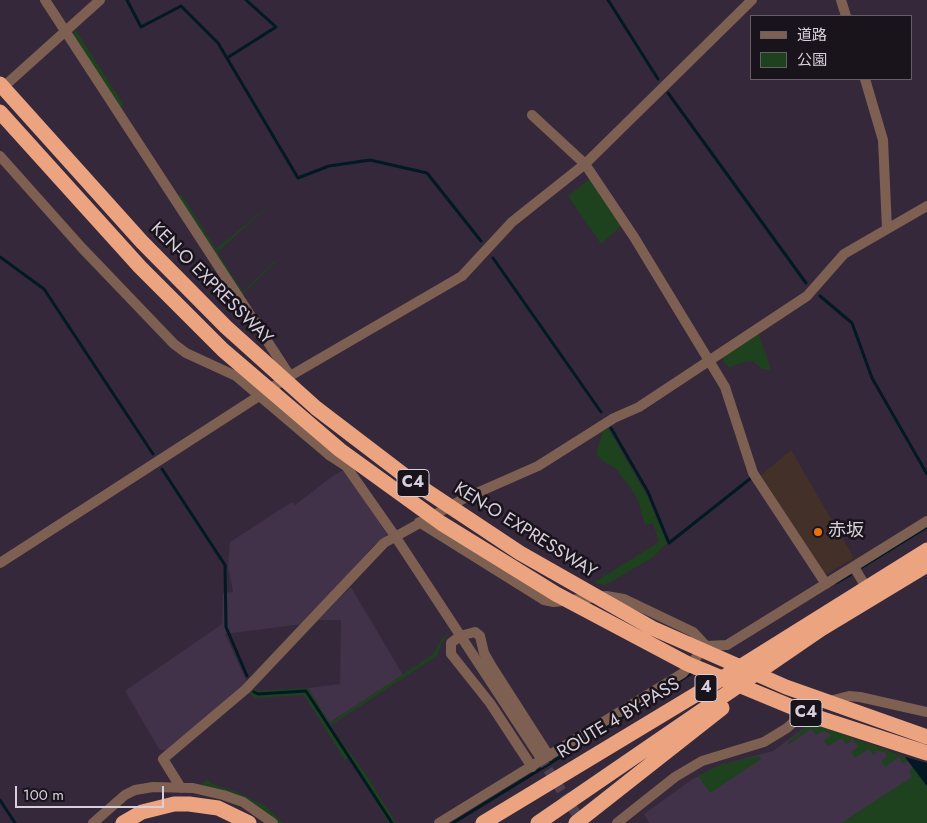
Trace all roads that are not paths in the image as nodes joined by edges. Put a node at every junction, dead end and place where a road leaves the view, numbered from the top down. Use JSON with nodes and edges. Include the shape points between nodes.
{"nodes":[{"id":1,"x":46,"y":0,"type":"edge"},
{"id":2,"x":100,"y":0,"type":"edge"},
{"id":3,"x":752,"y":0,"type":"edge"},
{"id":4,"x":842,"y":0,"type":"edge"},
{"id":5,"x":846,"y":15,"type":"edge"},
{"id":6,"x":66,"y":32,"type":"junction"},
{"id":7,"x":865,"y":80,"type":"edge"},
{"id":8,"x":0,"y":84,"type":"edge"},
{"id":9,"x":0,"y":90,"type":"edge"},
{"id":10,"x":0,"y":112,"type":"edge"},
{"id":11,"x":532,"y":114,"type":"dead end"},
{"id":12,"x":0,"y":156,"type":"edge"},
{"id":13,"x":586,"y":164,"type":"junction"},
{"id":14,"x":927,"y":206,"type":"edge"},
{"id":15,"x":887,"y":229,"type":"junction"},
{"id":16,"x":709,"y":359,"type":"junction"},
{"id":17,"x":290,"y":376,"type":"junction"},
{"id":18,"x":258,"y":396,"type":"junction"},
{"id":19,"x":927,"y":521,"type":"edge"},
{"id":20,"x":419,"y":522,"type":"junction"},
{"id":21,"x":396,"y":536,"type":"junction"},
{"id":22,"x":927,"y":550,"type":"edge"},
{"id":23,"x":0,"y":563,"type":"edge"},
{"id":24,"x":927,"y":565,"type":"edge"},
{"id":25,"x":854,"y":566,"type":"junction"},
{"id":26,"x":826,"y":584,"type":"junction"},
{"id":27,"x":866,"y":587,"type":"junction"},
{"id":28,"x":821,"y":629,"type":"junction"},
{"id":29,"x":460,"y":636,"type":"junction"},
{"id":30,"x":706,"y":646,"type":"junction"},
{"id":31,"x":927,"y":712,"type":"edge"},
{"id":32,"x":927,"y":737,"type":"edge"},
{"id":33,"x":927,"y":754,"type":"edge"},
{"id":34,"x":545,"y":756,"type":"junction"},
{"id":35,"x":532,"y":767,"type":"junction"},
{"id":36,"x":181,"y":788,"type":"junction"},
{"id":37,"x":161,"y":811,"type":"junction"},
{"id":38,"x":93,"y":823,"type":"edge"},
{"id":39,"x":123,"y":823,"type":"edge"},
{"id":40,"x":140,"y":823,"type":"edge"},
{"id":41,"x":230,"y":823,"type":"edge"},
{"id":42,"x":249,"y":823,"type":"edge"},
{"id":43,"x":273,"y":823,"type":"edge"},
{"id":44,"x":439,"y":823,"type":"edge"},
{"id":45,"x":483,"y":823,"type":"edge"},
{"id":46,"x":538,"y":823,"type":"edge"},
{"id":47,"x":576,"y":823,"type":"edge"},
{"id":48,"x":617,"y":823,"type":"edge"}],
"edges":[{"from":1,"to":6,"type":"street"},
{"from":2,"to":6,"type":"street"},
{"from":3,"to":13,"type":"street"},
{"from":4,"to":5,"type":"street"},
{"from":6,"to":9,"type":"street"},
{"from":6,"to":17,"type":"street"},
{"from":7,"to":15,"type":"street","via":[[883,140]]},
{"from":8,"to":32,"type":"highway","name":"KEN-O EXPRESSWAY","number":"C4","bridge":true,"via":[[142,242],[262,361],[324,414],[413,482],[520,552],[652,628],[786,687]]},
{"from":10,"to":33,"type":"highway","name":"KEN-O EXPRESSWAY","number":"C4","bridge":true,"via":[[134,260],[223,350],[340,450],[441,524],[556,594],[688,664],[816,716]]},
{"from":11,"to":13,"type":"street"},
{"from":12,"to":18,"type":"street","via":[[174,344],[186,353],[228,371]]},
{"from":13,"to":16,"type":"street"},
{"from":13,"to":17,"type":"street","via":[[512,222],[462,276]]},
{"from":14,"to":15,"type":"street"},
{"from":15,"to":16,"type":"street","via":[[844,254],[807,296]]},
{"from":16,"to":20,"type":"street","via":[[639,407],[614,418],[538,466]]},
{"from":16,"to":26,"type":"street","via":[[725,387],[753,473]]},
{"from":17,"to":18,"type":"street"},
{"from":18,"to":21,"type":"street","via":[[346,466]]},
{"from":18,"to":23,"type":"street"},
{"from":19,"to":25,"type":"street"},
{"from":20,"to":21,"type":"street"},
{"from":20,"to":30,"type":"street","via":[[544,600],[554,602],[606,596],[624,599],[693,632]]},
{"from":21,"to":29,"type":"street"},
{"from":21,"to":36,"type":"street","via":[[370,556],[246,689],[163,759]]},
{"from":22,"to":27,"type":"highway","name":"ROUTE 4 BY-PASS","number":"4"},
{"from":24,"to":28,"type":"highway","name":"ROUTE 4 BY-PASS","number":"4"},
{"from":25,"to":26,"type":"street"},
{"from":25,"to":27,"type":"street"},
{"from":26,"to":30,"type":"street","via":[[728,645]]},
{"from":27,"to":45,"type":"highway","name":"ROUTE 4 BY-PASS","number":"4"},
{"from":28,"to":46,"type":"highway","name":"ROUTE 4 BY-PASS","number":"4"},
{"from":28,"to":47,"type":"highway"},
{"from":29,"to":34,"type":"street"},
{"from":29,"to":34,"type":"street","via":[[475,632],[480,636],[484,653]]},
{"from":29,"to":35,"type":"street","via":[[452,644],[451,654],[490,704]]},
{"from":30,"to":34,"type":"street","via":[[683,673]]},
{"from":31,"to":48,"type":"street","via":[[860,697],[821,703],[764,742],[702,761],[675,776]]},
{"from":34,"to":35,"type":"street"},
{"from":35,"to":44,"type":"street"},
{"from":36,"to":38,"type":"street","via":[[153,786],[135,790],[110,806]]},
{"from":36,"to":43,"type":"street","via":[[211,791],[243,802]]},
{"from":37,"to":39,"type":"highway","via":[[142,812]]},
{"from":37,"to":40,"type":"highway"},
{"from":37,"to":41,"type":"highway","via":[[213,816]]},
{"from":37,"to":42,"type":"highway","via":[[174,804],[204,805],[230,812]]}]}
